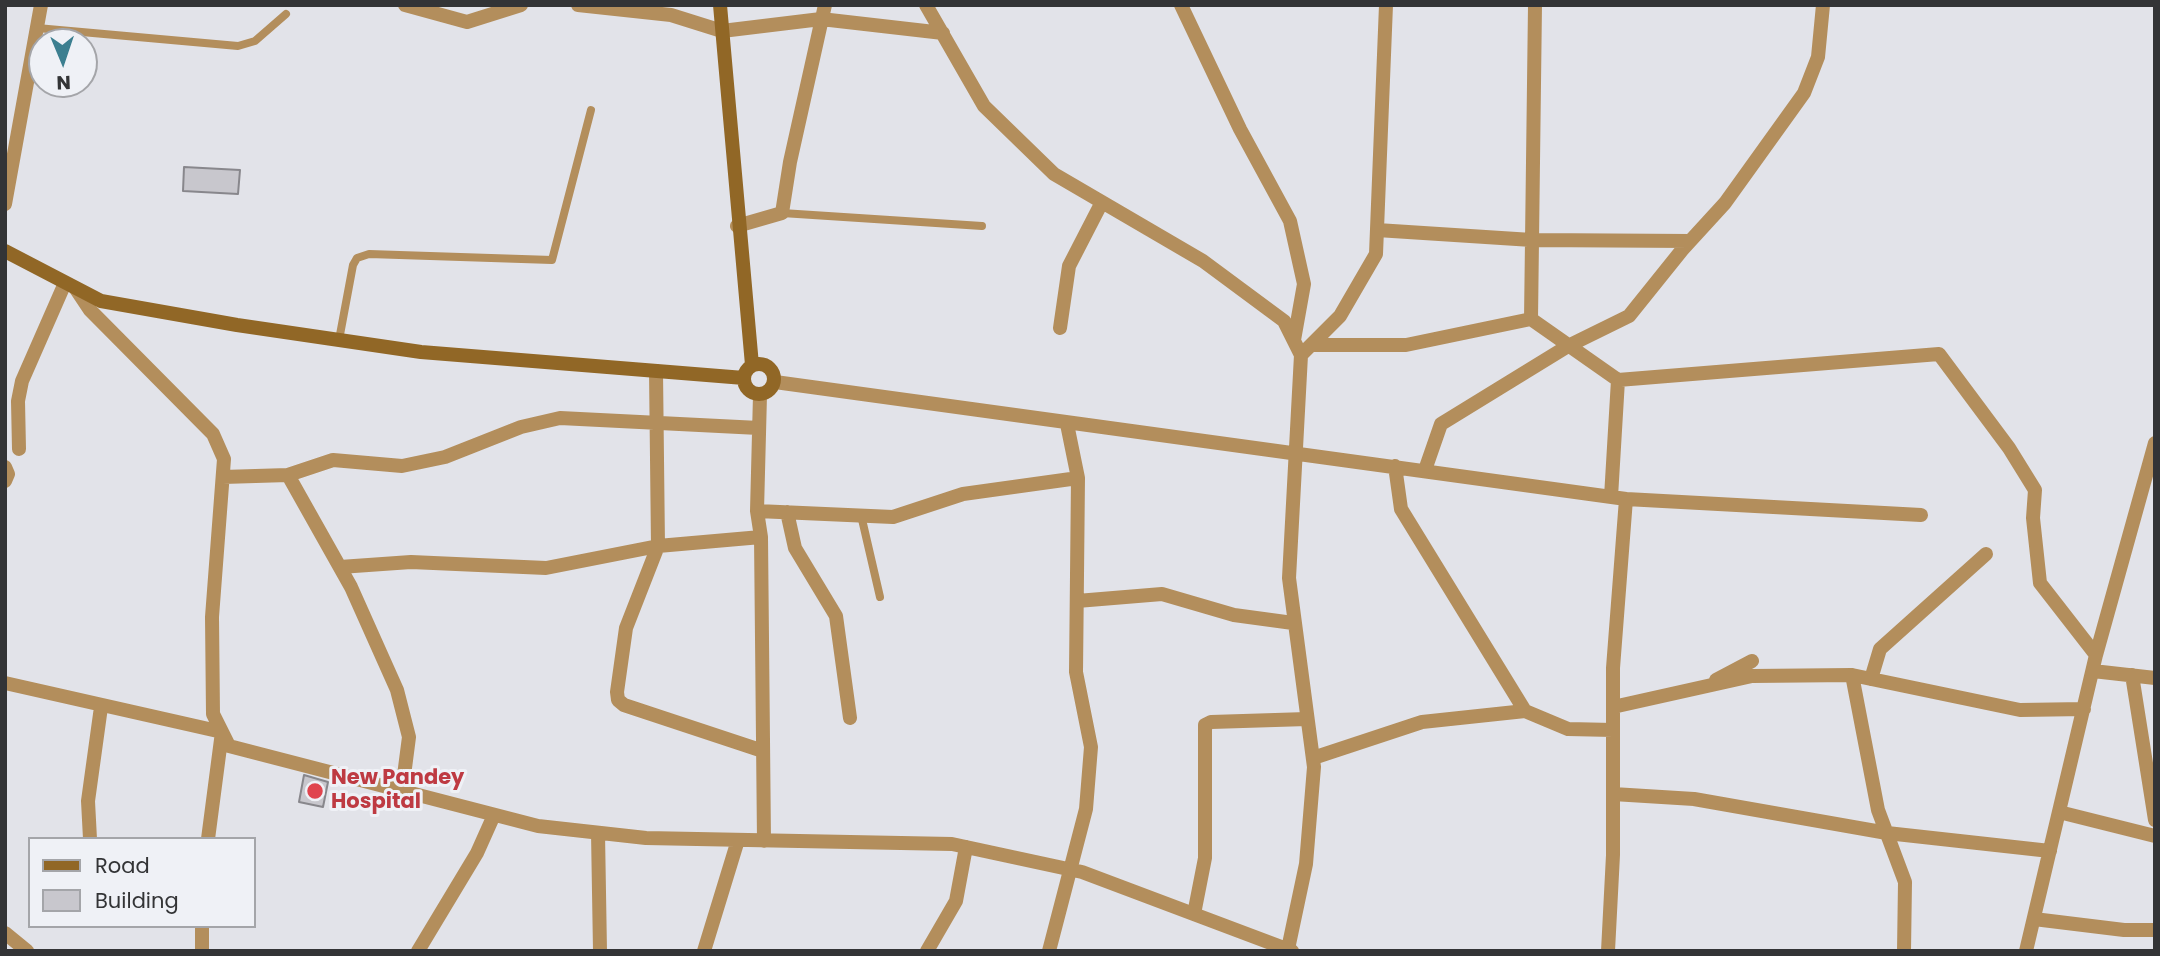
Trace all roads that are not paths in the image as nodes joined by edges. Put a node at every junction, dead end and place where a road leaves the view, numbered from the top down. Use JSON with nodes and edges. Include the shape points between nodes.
{"nodes":[{"id":1,"x":41,"y":5,"type":"edge"},
{"id":2,"x":405,"y":5,"type":"edge"},
{"id":3,"x":521,"y":5,"type":"edge"},
{"id":4,"x":578,"y":5,"type":"edge"},
{"id":5,"x":720,"y":5,"type":"edge"},
{"id":6,"x":926,"y":5,"type":"edge"},
{"id":7,"x":1181,"y":5,"type":"edge"},
{"id":8,"x":1386,"y":5,"type":"edge"},
{"id":9,"x":1535,"y":5,"type":"edge"},
{"id":10,"x":1823,"y":5,"type":"edge"},
{"id":11,"x":823,"y":12,"type":"edge"},
{"id":12,"x":286,"y":14,"type":"dead end"},
{"id":13,"x":37,"y":28,"type":"edge"},
{"id":14,"x":722,"y":31,"type":"junction"},
{"id":15,"x":98,"y":33,"type":"edge"},
{"id":16,"x":943,"y":33,"type":"junction"},
{"id":17,"x":28,"y":78,"type":"edge"},
{"id":18,"x":591,"y":110,"type":"dead end"},
{"id":19,"x":1102,"y":202,"type":"junction"},
{"id":20,"x":5,"y":204,"type":"edge"},
{"id":21,"x":782,"y":214,"type":"junction"},
{"id":22,"x":737,"y":226,"type":"junction"},
{"id":23,"x":982,"y":226,"type":"dead end"},
{"id":24,"x":1377,"y":230,"type":"junction"},
{"id":25,"x":1532,"y":240,"type":"junction"},
{"id":26,"x":1690,"y":241,"type":"junction"},
{"id":27,"x":5,"y":251,"type":"edge"},
{"id":28,"x":70,"y":286,"type":"junction"},
{"id":29,"x":1531,"y":319,"type":"junction"},
{"id":30,"x":1060,"y":328,"type":"dead end"},
{"id":31,"x":339,"y":340,"type":"junction"},
{"id":32,"x":1294,"y":340,"type":"junction"},
{"id":33,"x":1568,"y":346,"type":"junction"},
{"id":34,"x":1306,"y":350,"type":"junction"},
{"id":35,"x":656,"y":371,"type":"junction"},
{"id":36,"x":748,"y":372,"type":"junction"},
{"id":37,"x":1618,"y":380,"type":"junction"},
{"id":38,"x":775,"y":382,"type":"junction"},
{"id":39,"x":760,"y":395,"type":"junction"},
{"id":40,"x":656,"y":423,"type":"junction"},
{"id":41,"x":1067,"y":424,"type":"junction"},
{"id":42,"x":759,"y":428,"type":"junction"},
{"id":43,"x":2155,"y":443,"type":"edge"},
{"id":44,"x":19,"y":449,"type":"dead end"},
{"id":45,"x":1296,"y":451,"type":"junction"},
{"id":46,"x":1395,"y":466,"type":"junction"},
{"id":47,"x":5,"y":467,"type":"edge"},
{"id":48,"x":1425,"y":470,"type":"junction"},
{"id":49,"x":288,"y":475,"type":"junction"},
{"id":50,"x":223,"y":477,"type":"junction"},
{"id":51,"x":1078,"y":478,"type":"junction"},
{"id":52,"x":5,"y":481,"type":"edge"},
{"id":53,"x":1619,"y":498,"type":"junction"},
{"id":54,"x":757,"y":511,"type":"junction"},
{"id":55,"x":787,"y":512,"type":"junction"},
{"id":56,"x":1921,"y":514,"type":"dead end"},
{"id":57,"x":861,"y":515,"type":"junction"},
{"id":58,"x":761,"y":537,"type":"junction"},
{"id":59,"x":658,"y":546,"type":"junction"},
{"id":60,"x":1986,"y":554,"type":"dead end"},
{"id":61,"x":340,"y":567,"type":"junction"},
{"id":62,"x":880,"y":597,"type":"dead end"},
{"id":63,"x":1077,"y":601,"type":"junction"},
{"id":64,"x":1293,"y":623,"type":"junction"},
{"id":65,"x":2096,"y":655,"type":"junction"},
{"id":66,"x":1752,"y":661,"type":"dead end"},
{"id":67,"x":2093,"y":671,"type":"junction"},
{"id":68,"x":1852,"y":675,"type":"junction"},
{"id":69,"x":2132,"y":675,"type":"junction"},
{"id":70,"x":1871,"y":678,"type":"junction"},
{"id":71,"x":2155,"y":678,"type":"edge"},
{"id":72,"x":5,"y":683,"type":"edge"},
{"id":73,"x":1701,"y":688,"type":"junction"},
{"id":74,"x":101,"y":707,"type":"junction"},
{"id":75,"x":1613,"y":707,"type":"junction"},
{"id":76,"x":2084,"y":709,"type":"junction"},
{"id":77,"x":1525,"y":711,"type":"junction"},
{"id":78,"x":850,"y":718,"type":"dead end"},
{"id":79,"x":1307,"y":719,"type":"junction"},
{"id":80,"x":1613,"y":730,"type":"junction"},
{"id":81,"x":222,"y":732,"type":"junction"},
{"id":82,"x":764,"y":751,"type":"junction"},
{"id":83,"x":1313,"y":758,"type":"junction"},
{"id":84,"x":402,"y":791,"type":"junction"},
{"id":85,"x":1613,"y":793,"type":"junction"},
{"id":86,"x":2059,"y":812,"type":"junction"},
{"id":87,"x":494,"y":814,"type":"junction"},
{"id":88,"x":2155,"y":820,"type":"edge"},
{"id":89,"x":598,"y":833,"type":"junction"},
{"id":90,"x":1887,"y":833,"type":"junction"},
{"id":91,"x":2155,"y":836,"type":"edge"},
{"id":92,"x":90,"y":837,"type":"edge"},
{"id":93,"x":208,"y":837,"type":"edge"},
{"id":94,"x":738,"y":840,"type":"junction"},
{"id":95,"x":764,"y":841,"type":"junction"},
{"id":96,"x":966,"y":848,"type":"junction"},
{"id":97,"x":2050,"y":851,"type":"junction"},
{"id":98,"x":1069,"y":869,"type":"junction"},
{"id":99,"x":1194,"y":914,"type":"junction"},
{"id":100,"x":2034,"y":919,"type":"junction"},
{"id":101,"x":202,"y":928,"type":"edge"},
{"id":102,"x":2155,"y":930,"type":"edge"},
{"id":103,"x":5,"y":933,"type":"edge"},
{"id":104,"x":1272,"y":947,"type":"edge"},
{"id":105,"x":1290,"y":950,"type":"edge"},
{"id":106,"x":27,"y":951,"type":"edge"},
{"id":107,"x":202,"y":951,"type":"edge"},
{"id":108,"x":418,"y":951,"type":"edge"},
{"id":109,"x":600,"y":951,"type":"edge"},
{"id":110,"x":705,"y":951,"type":"edge"},
{"id":111,"x":927,"y":951,"type":"edge"},
{"id":112,"x":1049,"y":951,"type":"edge"},
{"id":113,"x":1608,"y":951,"type":"edge"},
{"id":114,"x":1904,"y":951,"type":"edge"},
{"id":115,"x":2026,"y":951,"type":"edge"}],
"edges":[{"from":1,"to":13,"type":"street"},
{"from":2,"to":3,"type":"street","via":[[467,22]]},
{"from":4,"to":14,"type":"street","via":[[671,15]]},
{"from":5,"to":14,"type":"street"},
{"from":6,"to":16,"type":"street"},
{"from":7,"to":32,"type":"street","via":[[1290,221],[1304,284]]},
{"from":8,"to":24,"type":"street"},
{"from":9,"to":25,"type":"street"},
{"from":10,"to":26,"type":"street","via":[[1818,57],[1804,93],[1726,203]]},
{"from":11,"to":14,"type":"street"},
{"from":11,"to":16,"type":"street"},
{"from":11,"to":21,"type":"street"},
{"from":12,"to":15,"type":"lane","via":[[254,41],[238,46]]},
{"from":14,"to":22,"type":"street"},
{"from":16,"to":19,"type":"street","via":[[984,106],[1054,174]]},
{"from":17,"to":20,"type":"street"},
{"from":18,"to":31,"type":"lane","via":[[552,260],[369,254],[357,258]]},
{"from":19,"to":30,"type":"street","via":[[1069,266]]},
{"from":19,"to":32,"type":"street","via":[[1203,261],[1284,321]]},
{"from":21,"to":22,"type":"street"},
{"from":21,"to":23,"type":"lane"},
{"from":22,"to":36,"type":"street"},
{"from":24,"to":25,"type":"street"},
{"from":24,"to":34,"type":"street","via":[[1376,254],[1340,316]]},
{"from":25,"to":26,"type":"street"},
{"from":25,"to":29,"type":"street"},
{"from":26,"to":33,"type":"street","via":[[1629,316]]},
{"from":27,"to":28,"type":"street"},
{"from":28,"to":31,"type":"street","via":[[101,301]]},
{"from":28,"to":44,"type":"street","via":[[22,381]]},
{"from":28,"to":50,"type":"street","via":[[213,434],[224,459]]},
{"from":29,"to":33,"type":"street"},
{"from":29,"to":34,"type":"street","via":[[1406,345]]},
{"from":31,"to":35,"type":"street","via":[[421,352]]},
{"from":32,"to":34,"type":"street"},
{"from":33,"to":37,"type":"street"},
{"from":33,"to":48,"type":"street","via":[[1441,424]]},
{"from":34,"to":45,"type":"street"},
{"from":35,"to":36,"type":"street"},
{"from":35,"to":40,"type":"street"},
{"from":36,"to":38,"type":"street","via":[[766,365]]},
{"from":36,"to":39,"type":"street","via":[[747,388]]},
{"from":37,"to":53,"type":"street"},
{"from":37,"to":65,"type":"street","via":[[1938,354],[2035,490],[2033,518],[2040,583]]},
{"from":38,"to":39,"type":"street"},
{"from":38,"to":41,"type":"street"},
{"from":39,"to":42,"type":"street"},
{"from":40,"to":42,"type":"street"},
{"from":40,"to":49,"type":"street","via":[[560,418],[522,427],[445,457],[402,466],[333,460]]},
{"from":40,"to":59,"type":"street"},
{"from":41,"to":45,"type":"street"},
{"from":41,"to":51,"type":"street"},
{"from":42,"to":54,"type":"street"},
{"from":43,"to":65,"type":"street"},
{"from":45,"to":46,"type":"street"},
{"from":45,"to":64,"type":"street","via":[[1289,578]]},
{"from":46,"to":48,"type":"street"},
{"from":46,"to":77,"type":"street","via":[[1401,509]]},
{"from":47,"to":52,"type":"street"},
{"from":48,"to":53,"type":"street"},
{"from":49,"to":50,"type":"street"},
{"from":49,"to":61,"type":"street"},
{"from":50,"to":81,"type":"street","via":[[212,617],[213,714]]},
{"from":51,"to":57,"type":"street","via":[[963,494],[893,517]]},
{"from":51,"to":63,"type":"street"},
{"from":53,"to":56,"type":"street"},
{"from":53,"to":75,"type":"street"},
{"from":54,"to":55,"type":"street"},
{"from":54,"to":58,"type":"street"},
{"from":55,"to":57,"type":"street"},
{"from":55,"to":78,"type":"street","via":[[795,548],[835,616]]},
{"from":57,"to":62,"type":"lane"},
{"from":58,"to":59,"type":"street"},
{"from":58,"to":82,"type":"street"},
{"from":59,"to":61,"type":"street","via":[[545,568],[411,562]]},
{"from":59,"to":82,"type":"street","via":[[626,628],[618,700]]},
{"from":60,"to":70,"type":"street","via":[[1880,649]]},
{"from":61,"to":84,"type":"street","via":[[397,690],[409,737]]},
{"from":63,"to":64,"type":"street","via":[[1162,594],[1234,615]]},
{"from":63,"to":98,"type":"street","via":[[1076,672],[1091,747],[1086,809]]},
{"from":64,"to":79,"type":"street"},
{"from":65,"to":67,"type":"street"},
{"from":66,"to":73,"type":"street"},
{"from":67,"to":69,"type":"street"},
{"from":67,"to":76,"type":"street"},
{"from":68,"to":70,"type":"street"},
{"from":68,"to":73,"type":"street","via":[[1752,676]]},
{"from":68,"to":90,"type":"street","via":[[1878,810]]},
{"from":69,"to":71,"type":"street"},
{"from":69,"to":88,"type":"street"},
{"from":70,"to":76,"type":"street","via":[[2020,710]]},
{"from":72,"to":74,"type":"street"},
{"from":73,"to":75,"type":"street"},
{"from":74,"to":81,"type":"street"},
{"from":74,"to":92,"type":"street","via":[[88,801]]},
{"from":75,"to":80,"type":"street"},
{"from":76,"to":86,"type":"street"},
{"from":77,"to":80,"type":"street","via":[[1568,729]]},
{"from":77,"to":83,"type":"street","via":[[1422,722]]},
{"from":79,"to":83,"type":"street"},
{"from":79,"to":99,"type":"street","via":[[1205,725],[1205,858]]},
{"from":80,"to":85,"type":"street"},
{"from":81,"to":84,"type":"street","via":[[229,746]]},
{"from":81,"to":93,"type":"street"},
{"from":82,"to":95,"type":"street"},
{"from":83,"to":105,"type":"street","via":[[1306,864]]},
{"from":84,"to":87,"type":"street"},
{"from":85,"to":90,"type":"street","via":[[1694,799]]},
{"from":85,"to":113,"type":"street"},
{"from":86,"to":91,"type":"street"},
{"from":86,"to":97,"type":"street"},
{"from":87,"to":89,"type":"street","via":[[538,826]]},
{"from":87,"to":108,"type":"street","via":[[477,853]]},
{"from":89,"to":94,"type":"street"},
{"from":89,"to":109,"type":"street"},
{"from":90,"to":97,"type":"street"},
{"from":90,"to":114,"type":"street","via":[[1905,882]]},
{"from":94,"to":95,"type":"street"},
{"from":94,"to":110,"type":"street"},
{"from":95,"to":96,"type":"street","via":[[952,844]]},
{"from":96,"to":98,"type":"street"},
{"from":96,"to":111,"type":"street","via":[[956,901]]},
{"from":97,"to":100,"type":"street"},
{"from":98,"to":99,"type":"street"},
{"from":98,"to":112,"type":"street"},
{"from":99,"to":104,"type":"street"},
{"from":100,"to":102,"type":"street"},
{"from":100,"to":115,"type":"street"},
{"from":101,"to":107,"type":"street"},
{"from":103,"to":106,"type":"street"},
{"from":104,"to":105,"type":"street"}]}
